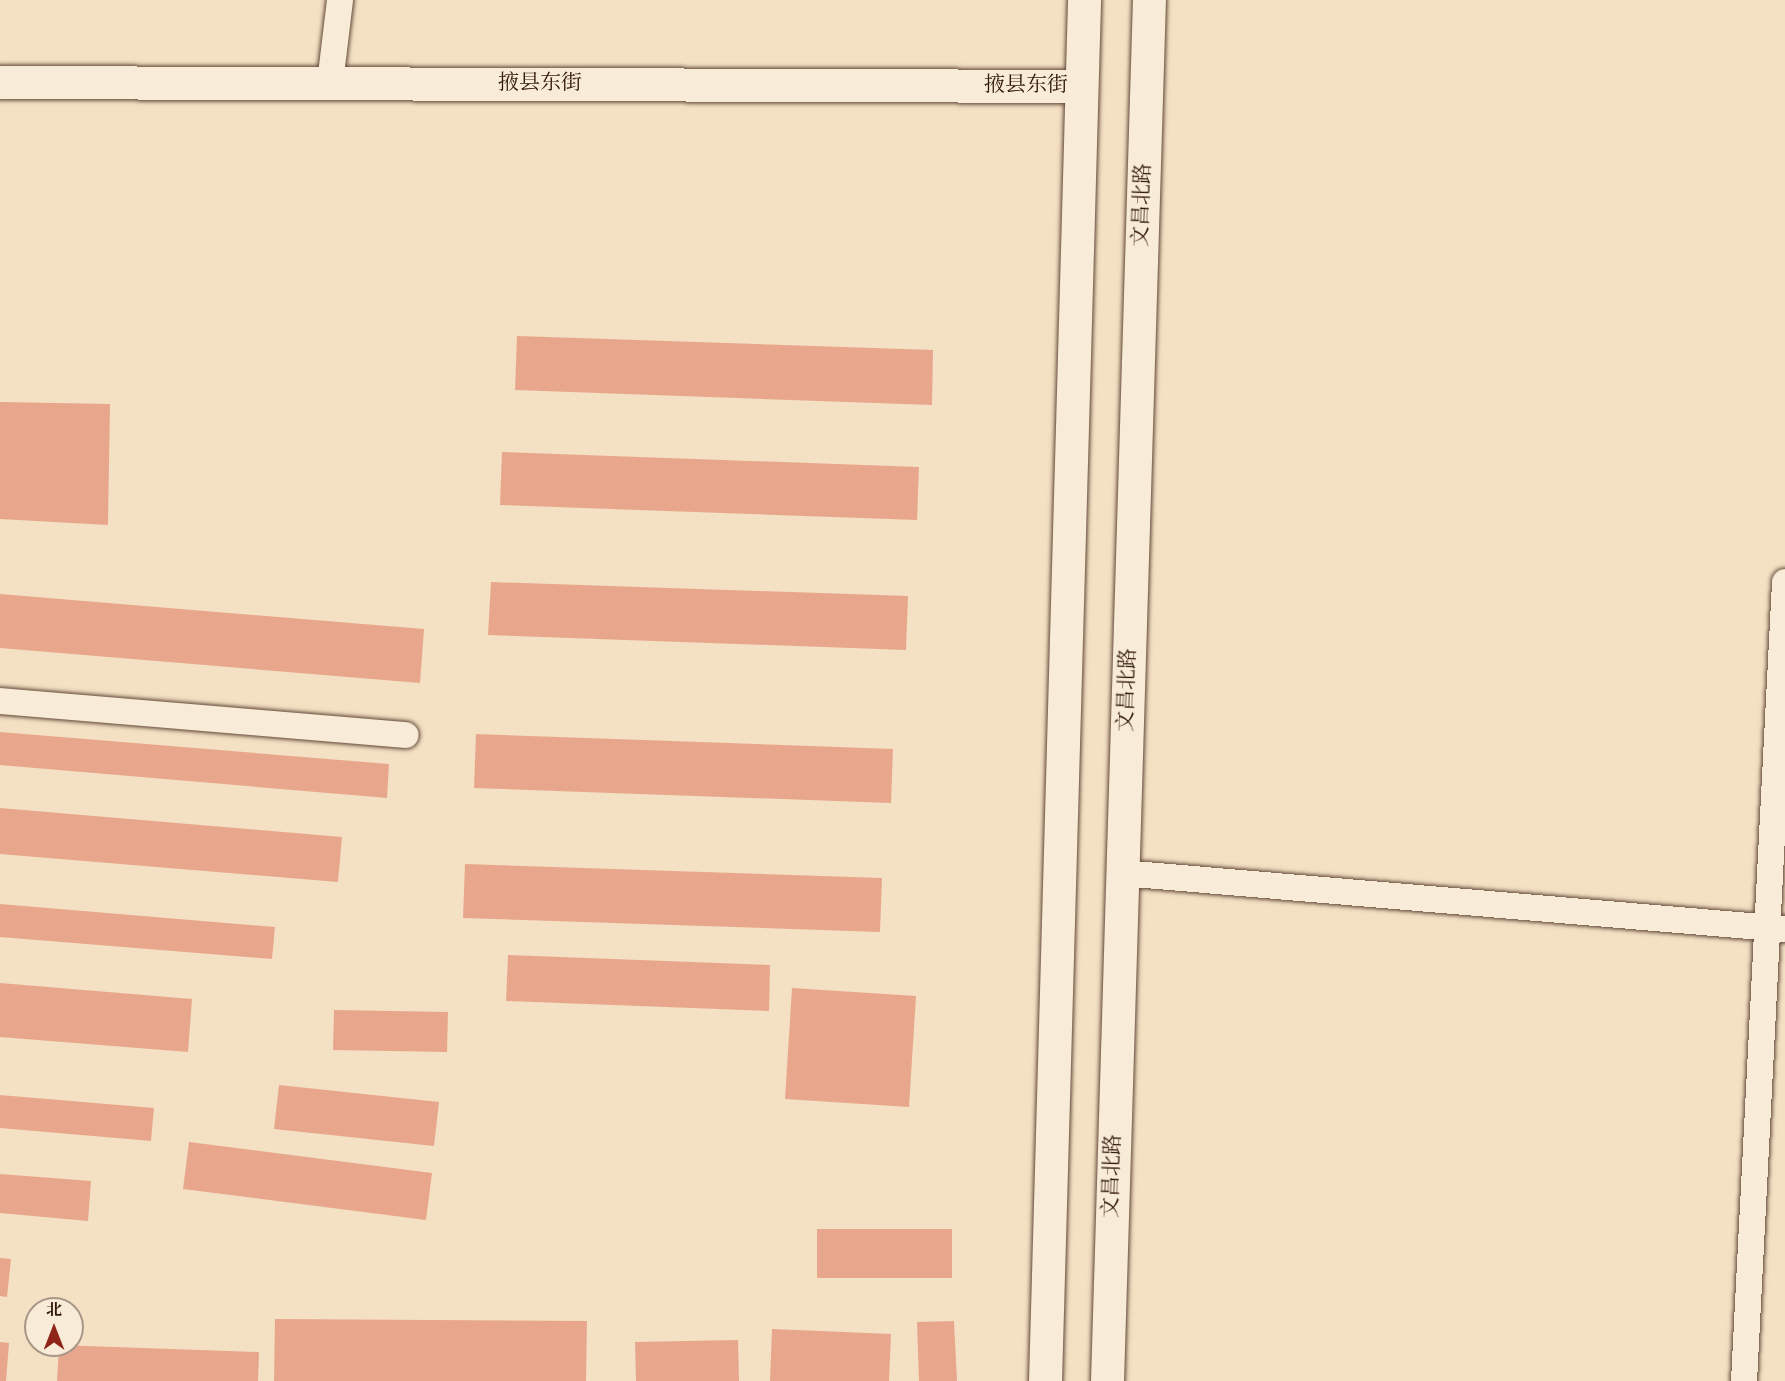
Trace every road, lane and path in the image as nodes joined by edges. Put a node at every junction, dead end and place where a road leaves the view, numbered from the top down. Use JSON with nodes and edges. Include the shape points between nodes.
{"nodes":[{"id":1,"x":340,"y":0,"type":"edge"},
{"id":2,"x":1084,"y":0,"type":"edge"},
{"id":3,"x":1149,"y":0,"type":"edge"},
{"id":4,"x":0,"y":82,"type":"edge"},
{"id":5,"x":330,"y":83,"type":"junction"},
{"id":6,"x":1081,"y":86,"type":"junction"},
{"id":7,"x":1785,"y":582,"type":"edge"},
{"id":8,"x":0,"y":701,"type":"edge"},
{"id":9,"x":406,"y":735,"type":"dead end"},
{"id":10,"x":1122,"y":873,"type":"junction"},
{"id":11,"x":1776,"y":928,"type":"edge"},
{"id":12,"x":1045,"y":1381,"type":"edge"},
{"id":13,"x":1107,"y":1381,"type":"edge"},
{"id":14,"x":1744,"y":1381,"type":"edge"}],
"edges":[{"from":1,"to":5,"type":"street"},
{"from":2,"to":6,"type":"main road"},
{"from":3,"to":10,"type":"main road","name":"文昌北路"},
{"from":4,"to":5,"type":"main road","name":"掖县东街"},
{"from":5,"to":6,"type":"main road","name":"掖县东街"},
{"from":6,"to":12,"type":"main road"},
{"from":7,"to":11,"type":"street"},
{"from":8,"to":9,"type":"street"},
{"from":10,"to":11,"type":"street"},
{"from":10,"to":13,"type":"main road","name":"文昌北路"},
{"from":11,"to":14,"type":"street"}]}
